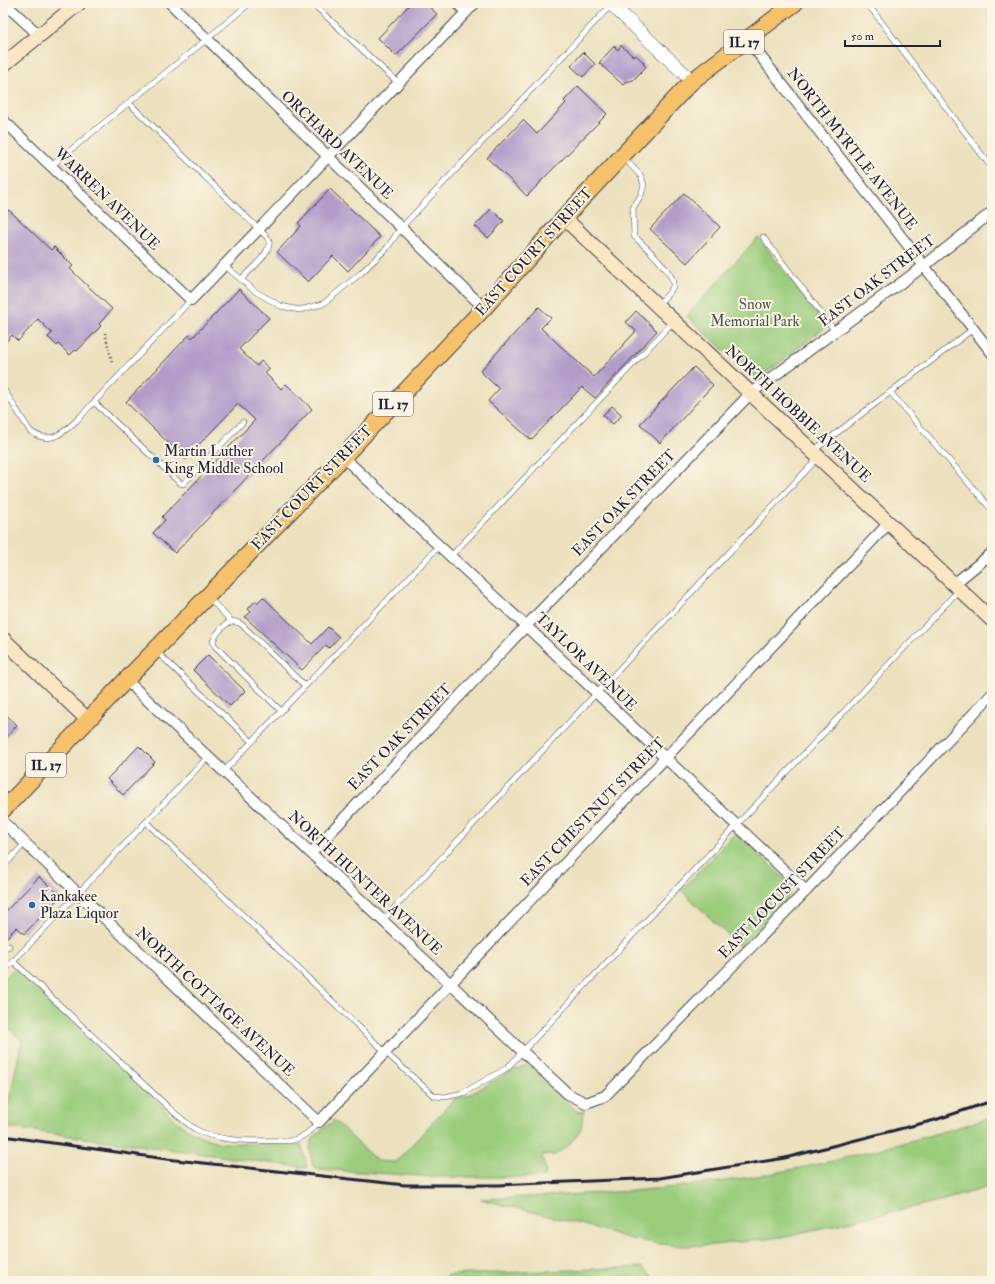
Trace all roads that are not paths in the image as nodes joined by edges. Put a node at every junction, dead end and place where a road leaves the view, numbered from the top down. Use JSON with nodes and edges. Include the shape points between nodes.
{"nodes":[{"id":1,"x":4,"y":3,"type":"edge"},
{"id":2,"x":78,"y":3,"type":"edge"},
{"id":3,"x":170,"y":3,"type":"edge"},
{"id":4,"x":250,"y":3,"type":"edge"},
{"id":5,"x":312,"y":3,"type":"edge"},
{"id":6,"x":457,"y":3,"type":"edge"},
{"id":7,"x":475,"y":3,"type":"edge"},
{"id":8,"x":795,"y":3,"type":"edge"},
{"id":9,"x":867,"y":3,"type":"edge"},
{"id":10,"x":615,"y":6,"type":"edge"},
{"id":11,"x":466,"y":12,"type":"junction"},
{"id":12,"x":39,"y":35,"type":"junction"},
{"id":13,"x":207,"y":39,"type":"junction"},
{"id":14,"x":747,"y":39,"type":"junction"},
{"id":15,"x":3,"y":65,"type":"edge"},
{"id":16,"x":692,"y":81,"type":"junction"},
{"id":17,"x":398,"y":83,"type":"junction"},
{"id":18,"x":129,"y":103,"type":"junction"},
{"id":19,"x":3,"y":120,"type":"edge"},
{"id":20,"x":622,"y":156,"type":"junction"},
{"id":21,"x":327,"y":157,"type":"junction"},
{"id":22,"x":51,"y":166,"type":"junction"},
{"id":23,"x":992,"y":168,"type":"edge"},
{"id":24,"x":992,"y":212,"type":"edge"},
{"id":25,"x":564,"y":218,"type":"junction"},
{"id":26,"x":401,"y":228,"type":"junction"},
{"id":27,"x":258,"y":229,"type":"junction"},
{"id":28,"x":764,"y":237,"type":"dead end"},
{"id":29,"x":224,"y":265,"type":"junction"},
{"id":30,"x":924,"y":266,"type":"junction"},
{"id":31,"x":241,"y":279,"type":"junction"},
{"id":32,"x":191,"y":300,"type":"junction"},
{"id":33,"x":657,"y":305,"type":"junction"},
{"id":34,"x":484,"y":308,"type":"junction"},
{"id":35,"x":674,"y":321,"type":"junction"},
{"id":36,"x":973,"y":329,"type":"junction"},
{"id":37,"x":835,"y":331,"type":"junction"},
{"id":38,"x":992,"y":353,"type":"edge"},
{"id":39,"x":3,"y":388,"type":"edge"},
{"id":40,"x":890,"y":392,"type":"junction"},
{"id":41,"x":751,"y":394,"type":"junction"},
{"id":42,"x":94,"y":402,"type":"junction"},
{"id":43,"x":243,"y":422,"type":"dead end"},
{"id":44,"x":816,"y":454,"type":"junction"},
{"id":45,"x":343,"y":457,"type":"junction"},
{"id":46,"x":992,"y":510,"type":"edge"},
{"id":47,"x":889,"y":523,"type":"junction"},
{"id":48,"x":439,"y":546,"type":"junction"},
{"id":49,"x":992,"y":553,"type":"edge"},
{"id":50,"x":451,"y":556,"type":"junction"},
{"id":51,"x":957,"y":587,"type":"junction"},
{"id":52,"x":207,"y":596,"type":"junction"},
{"id":53,"x":992,"y":620,"type":"edge"},
{"id":54,"x":232,"y":622,"type":"junction"},
{"id":55,"x":526,"y":626,"type":"junction"},
{"id":56,"x":3,"y":639,"type":"edge"},
{"id":57,"x":155,"y":650,"type":"junction"},
{"id":58,"x":126,"y":680,"type":"junction"},
{"id":59,"x":305,"y":686,"type":"junction"},
{"id":60,"x":597,"y":693,"type":"junction"},
{"id":61,"x":992,"y":694,"type":"edge"},
{"id":62,"x":281,"y":711,"type":"junction"},
{"id":63,"x":88,"y":720,"type":"junction"},
{"id":64,"x":252,"y":742,"type":"junction"},
{"id":65,"x":208,"y":757,"type":"junction"},
{"id":66,"x":665,"y":758,"type":"junction"},
{"id":67,"x":224,"y":771,"type":"junction"},
{"id":68,"x":3,"y":810,"type":"edge"},
{"id":69,"x":3,"y":822,"type":"edge"},
{"id":70,"x":146,"y":822,"type":"junction"},
{"id":71,"x":736,"y":826,"type":"junction"},
{"id":72,"x":25,"y":843,"type":"junction"},
{"id":73,"x":310,"y":853,"type":"junction"},
{"id":74,"x":3,"y":867,"type":"edge"},
{"id":75,"x":806,"y":891,"type":"junction"},
{"id":76,"x":78,"y":893,"type":"junction"},
{"id":77,"x":383,"y":920,"type":"junction"},
{"id":78,"x":9,"y":946,"type":"dead end"},
{"id":79,"x":3,"y":949,"type":"edge"},
{"id":80,"x":13,"y":961,"type":"junction"},
{"id":81,"x":3,"y":972,"type":"edge"},
{"id":82,"x":450,"y":983,"type":"junction"},
{"id":83,"x":385,"y":1052,"type":"junction"},
{"id":84,"x":523,"y":1052,"type":"junction"},
{"id":85,"x":586,"y":1103,"type":"joint"},
{"id":86,"x":319,"y":1122,"type":"junction"}],
"edges":[{"from":1,"to":12,"type":"street"},
{"from":2,"to":12,"type":"main road"},
{"from":3,"to":13,"type":"street","name":"ORCHARD AVENUE"},
{"from":4,"to":13,"type":"lane"},
{"from":5,"to":17,"type":"lane"},
{"from":6,"to":11,"type":"street"},
{"from":7,"to":11,"type":"street"},
{"from":8,"to":14,"type":"main road","name":"EAST COURT STREET","number":"IL 17"},
{"from":9,"to":23,"type":"lane"},
{"from":10,"to":16,"type":"street"},
{"from":10,"to":26,"type":"lane"},
{"from":11,"to":17,"type":"street"},
{"from":12,"to":15,"type":"main road"},
{"from":13,"to":18,"type":"lane"},
{"from":13,"to":21,"type":"street","name":"ORCHARD AVENUE"},
{"from":14,"to":16,"type":"main road","name":"EAST COURT STREET","number":"IL 17"},
{"from":14,"to":30,"type":"street","name":"NORTH MYRTLE AVENUE"},
{"from":16,"to":20,"type":"main road","name":"EAST COURT STREET","number":"IL 17"},
{"from":17,"to":21,"type":"street"},
{"from":18,"to":22,"type":"lane"},
{"from":18,"to":27,"type":"lane"},
{"from":19,"to":22,"type":"street","name":"WARREN AVENUE"},
{"from":20,"to":25,"type":"main road","name":"EAST COURT STREET","number":"IL 17"},
{"from":20,"to":33,"type":"lane","via":[[641,176],[644,185],[634,208],[634,236],[664,266],[673,279],[673,286]]},
{"from":21,"to":26,"type":"street","name":"ORCHARD AVENUE"},
{"from":21,"to":27,"type":"street"},
{"from":22,"to":32,"type":"street","name":"WARREN AVENUE"},
{"from":24,"to":30,"type":"street","name":"EAST OAK STREET"},
{"from":25,"to":33,"type":"main road","name":"NORTH HOBBIE AVENUE"},
{"from":25,"to":34,"type":"main road","name":"EAST COURT STREET","number":"IL 17"},
{"from":26,"to":31,"type":"lane","via":[[387,248],[323,304],[299,310],[281,306],[256,292]]},
{"from":26,"to":34,"type":"street","name":"ORCHARD AVENUE"},
{"from":27,"to":29,"type":"street"},
{"from":27,"to":31,"type":"lane","via":[[266,236],[269,247],[262,259]]},
{"from":28,"to":37,"type":"lane"},
{"from":29,"to":31,"type":"lane"},
{"from":29,"to":32,"type":"street"},
{"from":30,"to":36,"type":"street","name":"NORTH MYRTLE AVENUE"},
{"from":30,"to":37,"type":"street","name":"EAST OAK STREET"},
{"from":32,"to":42,"type":"lane"},
{"from":33,"to":35,"type":"main road","name":"NORTH HOBBIE AVENUE"},
{"from":34,"to":45,"type":"main road","name":"EAST COURT STREET","number":"IL 17"},
{"from":35,"to":41,"type":"main road","name":"NORTH HOBBIE AVENUE"},
{"from":35,"to":50,"type":"lane"},
{"from":36,"to":38,"type":"street","name":"NORTH MYRTLE AVENUE"},
{"from":36,"to":40,"type":"lane"},
{"from":37,"to":41,"type":"street","name":"EAST OAK STREET"},
{"from":39,"to":42,"type":"lane","via":[[30,431],[43,438],[64,432]]},
{"from":40,"to":44,"type":"lane"},
{"from":40,"to":46,"type":"lane"},
{"from":41,"to":44,"type":"main road","name":"NORTH HOBBIE AVENUE"},
{"from":41,"to":55,"type":"street","name":"EAST OAK STREET"},
{"from":42,"to":43,"type":"lane","via":[[183,484]]},
{"from":44,"to":47,"type":"main road","name":"NORTH HOBBIE AVENUE"},
{"from":44,"to":60,"type":"lane"},
{"from":45,"to":48,"type":"street","name":"TAYLOR AVENUE"},
{"from":45,"to":52,"type":"main road","name":"EAST COURT STREET","number":"IL 17"},
{"from":47,"to":51,"type":"main road","name":"NORTH HOBBIE AVENUE"},
{"from":47,"to":66,"type":"street","name":"EAST CHESTNUT STREET"},
{"from":48,"to":50,"type":"street","name":"TAYLOR AVENUE"},
{"from":48,"to":59,"type":"lane"},
{"from":49,"to":51,"type":"street"},
{"from":50,"to":55,"type":"street","name":"TAYLOR AVENUE"},
{"from":51,"to":53,"type":"main road","name":"NORTH HOBBIE AVENUE"},
{"from":51,"to":71,"type":"lane"},
{"from":52,"to":54,"type":"lane"},
{"from":52,"to":57,"type":"main road","name":"EAST COURT STREET","number":"IL 17"},
{"from":54,"to":59,"type":"lane","via":[[241,624]]},
{"from":54,"to":62,"type":"lane","via":[[228,623],[213,642],[220,652]]},
{"from":55,"to":60,"type":"street","name":"TAYLOR AVENUE"},
{"from":55,"to":73,"type":"street","name":"EAST OAK STREET"},
{"from":56,"to":63,"type":"main road"},
{"from":57,"to":58,"type":"main road","name":"EAST COURT STREET","number":"IL 17"},
{"from":57,"to":64,"type":"lane"},
{"from":58,"to":63,"type":"main road","name":"EAST COURT STREET","number":"IL 17"},
{"from":58,"to":65,"type":"street","name":"NORTH HUNTER AVENUE"},
{"from":59,"to":62,"type":"lane"},
{"from":60,"to":66,"type":"street","name":"TAYLOR AVENUE"},
{"from":60,"to":77,"type":"lane"},
{"from":61,"to":75,"type":"street","name":"EAST LOCUST STREET"},
{"from":62,"to":64,"type":"lane"},
{"from":63,"to":68,"type":"main road","name":"EAST COURT STREET","number":"IL 17"},
{"from":64,"to":67,"type":"lane"},
{"from":65,"to":67,"type":"street","name":"NORTH HUNTER AVENUE"},
{"from":65,"to":70,"type":"lane"},
{"from":66,"to":71,"type":"street","name":"TAYLOR AVENUE"},
{"from":66,"to":82,"type":"street","name":"EAST CHESTNUT STREET"},
{"from":67,"to":73,"type":"street","name":"NORTH HUNTER AVENUE"},
{"from":69,"to":72,"type":"street","name":"NORTH COTTAGE AVENUE"},
{"from":70,"to":76,"type":"lane"},
{"from":70,"to":83,"type":"lane"},
{"from":71,"to":75,"type":"street","name":"TAYLOR AVENUE"},
{"from":71,"to":84,"type":"lane"},
{"from":72,"to":74,"type":"lane"},
{"from":72,"to":76,"type":"street","name":"NORTH COTTAGE AVENUE"},
{"from":73,"to":77,"type":"street","name":"NORTH HUNTER AVENUE"},
{"from":75,"to":85,"type":"street","name":"EAST LOCUST STREET","via":[[606,1096]]},
{"from":76,"to":80,"type":"lane"},
{"from":76,"to":86,"type":"street","name":"NORTH COTTAGE AVENUE"},
{"from":77,"to":82,"type":"street","name":"NORTH HUNTER AVENUE"},
{"from":78,"to":79,"type":"lane"},
{"from":80,"to":81,"type":"lane"},
{"from":80,"to":86,"type":"lane","via":[[169,1108],[196,1129],[225,1139],[289,1141],[298,1139]]},
{"from":82,"to":83,"type":"street","name":"EAST CHESTNUT STREET"},
{"from":82,"to":84,"type":"street","name":"NORTH HUNTER AVENUE"},
{"from":83,"to":84,"type":"lane","via":[[434,1096],[445,1097],[463,1093],[507,1068]]},
{"from":83,"to":86,"type":"street","name":"EAST CHESTNUT STREET"},
{"from":84,"to":85,"type":"street","name":"NORTH HUNTER AVENUE","via":[[568,1094]]}]}
